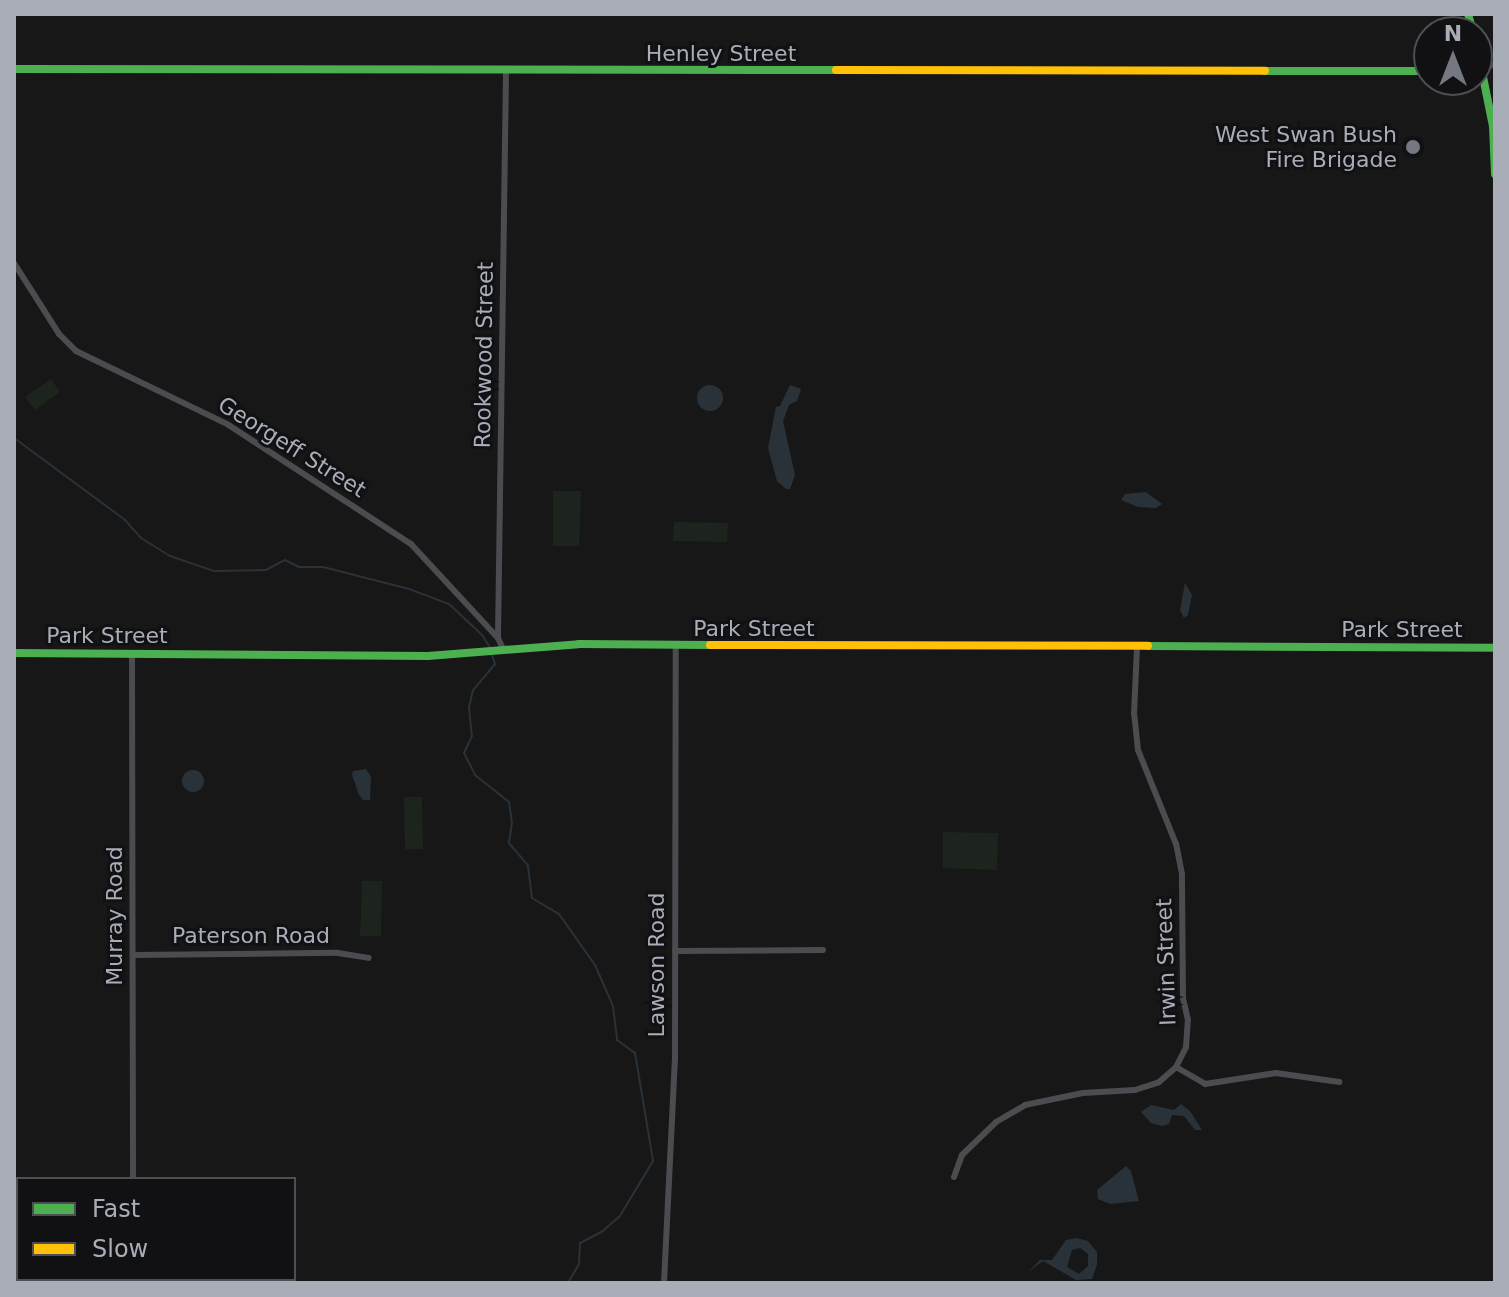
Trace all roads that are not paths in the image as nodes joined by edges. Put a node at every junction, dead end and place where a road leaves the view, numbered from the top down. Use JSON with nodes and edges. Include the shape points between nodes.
{"nodes":[{"id":1,"x":14,"y":69,"type":"edge"},
{"id":2,"x":1413,"y":71,"type":"edge"},
{"id":3,"x":506,"y":72,"type":"junction"},
{"id":4,"x":1486,"y":96,"type":"edge"},
{"id":5,"x":1495,"y":174,"type":"edge"},
{"id":6,"x":14,"y":263,"type":"edge"},
{"id":7,"x":498,"y":638,"type":"junction"},
{"id":8,"x":676,"y":646,"type":"junction"},
{"id":9,"x":1137,"y":648,"type":"junction"},
{"id":10,"x":1495,"y":648,"type":"edge"},
{"id":11,"x":504,"y":651,"type":"junction"},
{"id":12,"x":14,"y":653,"type":"edge"},
{"id":13,"x":132,"y":653,"type":"junction"},
{"id":14,"x":823,"y":950,"type":"dead end"},
{"id":15,"x":675,"y":951,"type":"junction"},
{"id":16,"x":134,"y":955,"type":"junction"},
{"id":17,"x":369,"y":958,"type":"dead end"},
{"id":18,"x":1176,"y":1067,"type":"junction"},
{"id":19,"x":1339,"y":1082,"type":"dead end"},
{"id":20,"x":133,"y":1177,"type":"edge"},
{"id":21,"x":954,"y":1177,"type":"dead end"},
{"id":22,"x":664,"y":1283,"type":"edge"}],
"edges":[{"from":1,"to":3,"type":"street","name":"Henley Street"},
{"from":2,"to":3,"type":"street","name":"Henley Street"},
{"from":3,"to":7,"type":"street","name":"Rookwood Street"},
{"from":4,"to":5,"type":"street"},
{"from":6,"to":7,"type":"street","name":"Georgeff Street","via":[[59,334],[76,351],[227,424],[411,544]]},
{"from":7,"to":11,"type":"street","name":"Georgeff Street"},
{"from":8,"to":9,"type":"street","name":"Park Street"},
{"from":8,"to":11,"type":"street","name":"Park Street","via":[[579,644]]},
{"from":8,"to":15,"type":"street","name":"Lawson Road"},
{"from":9,"to":10,"type":"street","name":"Park Street"},
{"from":9,"to":18,"type":"street","name":"Irwin Street","via":[[1138,750],[1176,844],[1182,874],[1183,998],[1188,1020],[1186,1047]]},
{"from":11,"to":13,"type":"street","name":"Park Street","via":[[428,656]]},
{"from":12,"to":13,"type":"street","name":"Park Street"},
{"from":13,"to":16,"type":"street","name":"Murray Road"},
{"from":14,"to":15,"type":"street"},
{"from":15,"to":22,"type":"street","name":"Lawson Road","via":[[674,1102]]},
{"from":16,"to":17,"type":"street","name":"Paterson Road","via":[[338,953]]},
{"from":16,"to":20,"type":"street","name":"Murray Road"},
{"from":18,"to":19,"type":"street","via":[[1205,1084],[1276,1073]]},
{"from":18,"to":21,"type":"street","via":[[1159,1082],[1135,1090],[1083,1093],[1025,1105],[996,1122],[962,1155]]}]}
